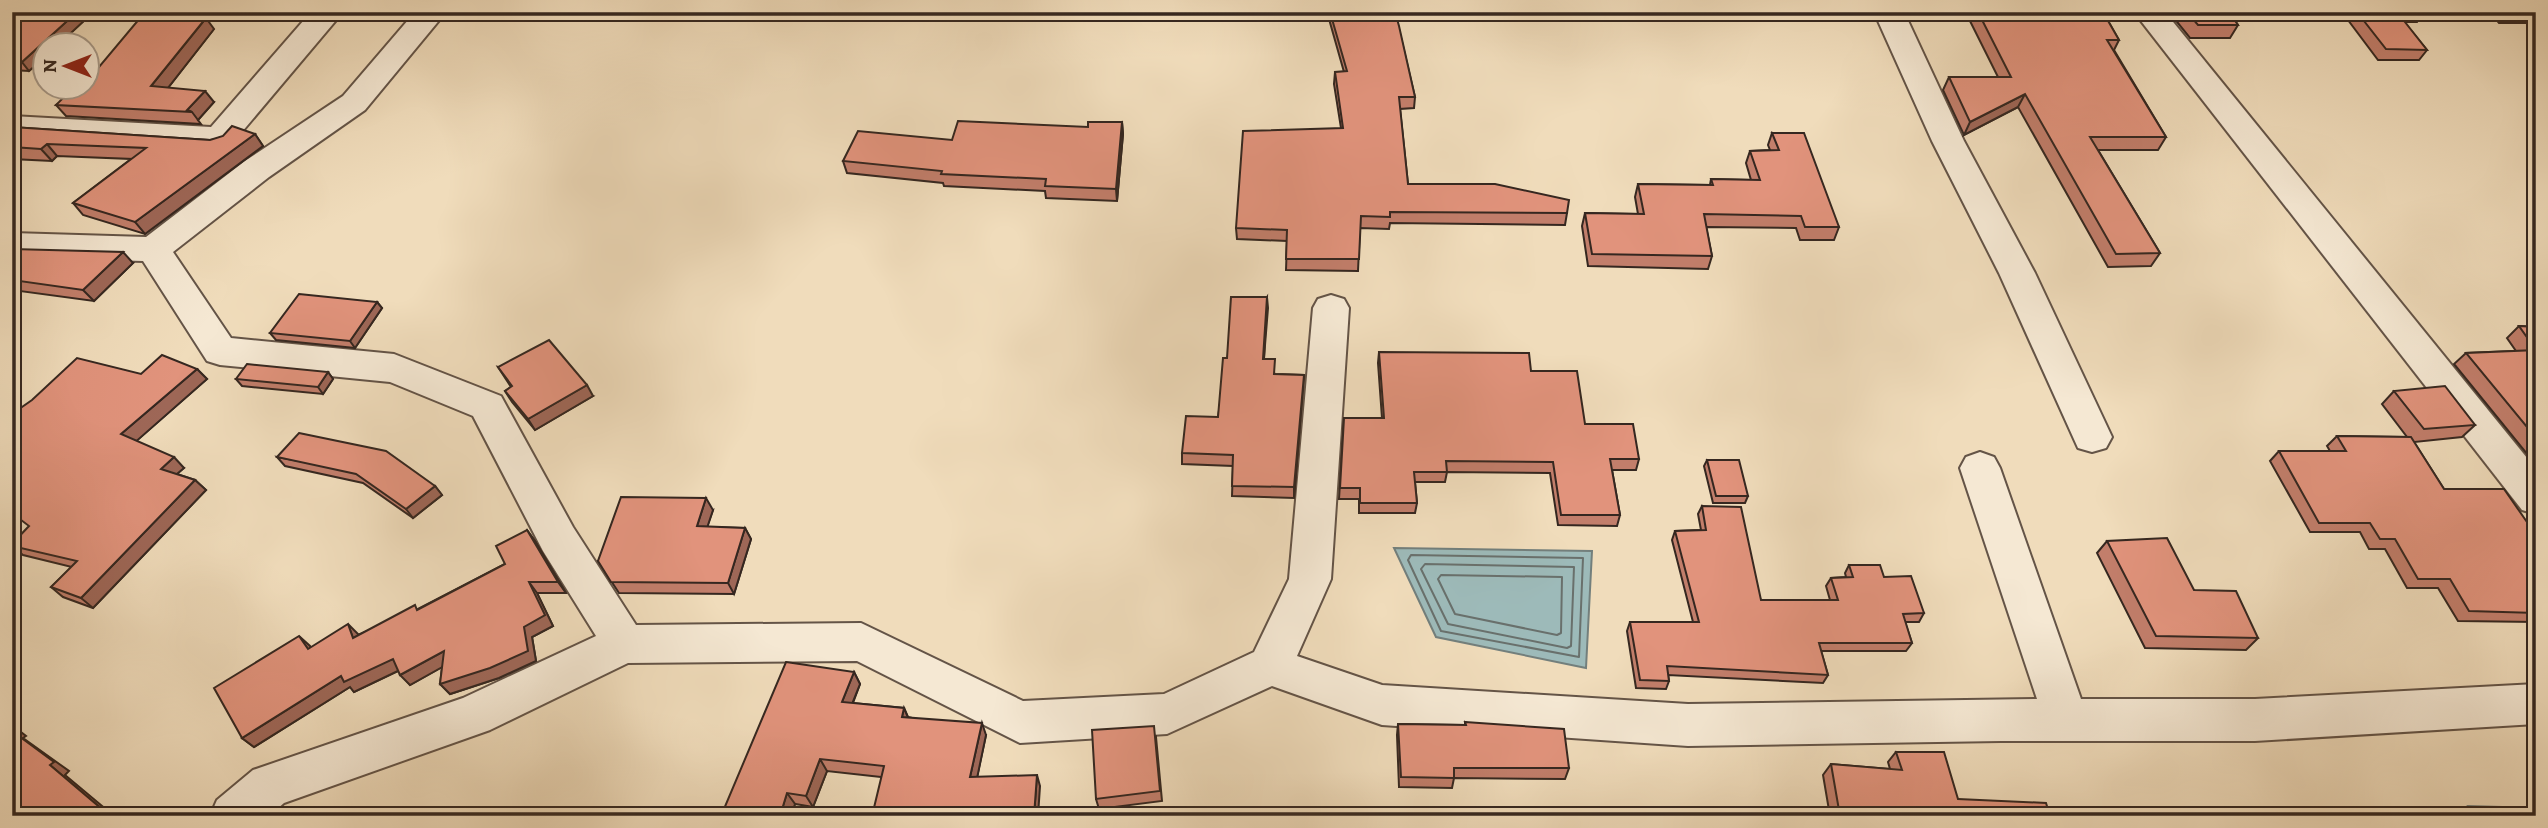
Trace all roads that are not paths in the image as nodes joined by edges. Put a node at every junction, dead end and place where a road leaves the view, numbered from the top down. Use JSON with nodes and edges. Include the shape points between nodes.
{"nodes":[{"id":1,"x":328,"y":12,"type":"edge"},
{"id":2,"x":430,"y":12,"type":"edge"},
{"id":3,"x":1889,"y":12,"type":"edge"},
{"id":4,"x":2149,"y":12,"type":"edge"},
{"id":5,"x":12,"y":126,"type":"edge"},
{"id":6,"x":12,"y":245,"type":"edge"},
{"id":7,"x":153,"y":249,"type":"junction"},
{"id":8,"x":1331,"y":308,"type":"dead end"},
{"id":9,"x":2092,"y":438,"type":"dead end"},
{"id":10,"x":1980,"y":468,"type":"dead end"},
{"id":11,"x":2536,"y":498,"type":"edge"},
{"id":12,"x":624,"y":644,"type":"junction"},
{"id":13,"x":1270,"y":666,"type":"junction"},
{"id":14,"x":2536,"y":704,"type":"edge"},
{"id":15,"x":2066,"y":720,"type":"junction"},
{"id":16,"x":234,"y":816,"type":"edge"}],
"edges":[{"from":1,"to":5,"type":"street","via":[[219,138]]},
{"from":2,"to":7,"type":"street","via":[[354,103],[257,169]]},
{"from":3,"to":9,"type":"street"},
{"from":4,"to":11,"type":"street"},
{"from":6,"to":7,"type":"street"},
{"from":7,"to":12,"type":"street","via":[[220,351],[394,368],[487,406],[558,539]]},
{"from":8,"to":13,"type":"street","via":[[1310,579]]},
{"from":10,"to":15,"type":"street"},
{"from":12,"to":13,"type":"street","via":[[861,642],[1020,722],[1167,714]]},
{"from":12,"to":16,"type":"street","via":[[474,715],[269,786]]},
{"from":13,"to":15,"type":"street","via":[[1382,705],[1688,725]]},
{"from":14,"to":15,"type":"street","via":[[2255,720]]}]}
